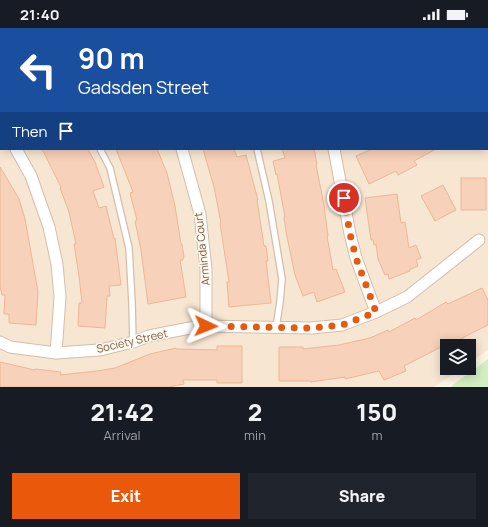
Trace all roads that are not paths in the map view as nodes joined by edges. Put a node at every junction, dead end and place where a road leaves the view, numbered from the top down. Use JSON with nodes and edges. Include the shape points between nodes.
{"nodes":[{"id":1,"x":17,"y":150,"type":"edge"},
{"id":2,"x":101,"y":150,"type":"edge"},
{"id":3,"x":182,"y":150,"type":"edge"},
{"id":4,"x":256,"y":150,"type":"edge"},
{"id":5,"x":334,"y":150,"type":"edge"},
{"id":6,"x":479,"y":240,"type":"dead end"},
{"id":7,"x":376,"y":312,"type":"junction"},
{"id":8,"x":206,"y":326,"type":"junction"},
{"id":9,"x":276,"y":328,"type":"junction"},
{"id":10,"x":0,"y":342,"type":"edge"},
{"id":11,"x":133,"y":342,"type":"junction"},
{"id":12,"x":56,"y":353,"type":"junction"}],
"edges":[{"from":1,"to":12,"type":"street","via":[[31,176],[49,227],[57,264],[60,297]]},
{"from":2,"to":11,"type":"lane","via":[[110,168],[129,248]]},
{"from":3,"to":8,"type":"street","name":"Arminda Court","via":[[200,214],[206,269]]},
{"from":4,"to":9,"type":"lane","via":[[270,201],[282,278]]},
{"from":5,"to":7,"type":"street","via":[[356,258]]},
{"from":6,"to":7,"type":"street","name":"Society Street","via":[[407,296]]},
{"from":7,"to":9,"type":"street","name":"Society Street","via":[[342,325]]},
{"from":8,"to":9,"type":"street","name":"Society Street"},
{"from":8,"to":11,"type":"street","name":"Society Street","via":[[149,336]]},
{"from":10,"to":12,"type":"street","name":"Society Street","via":[[10,347]]},
{"from":11,"to":12,"type":"street","name":"Society Street","via":[[100,350]]}]}
